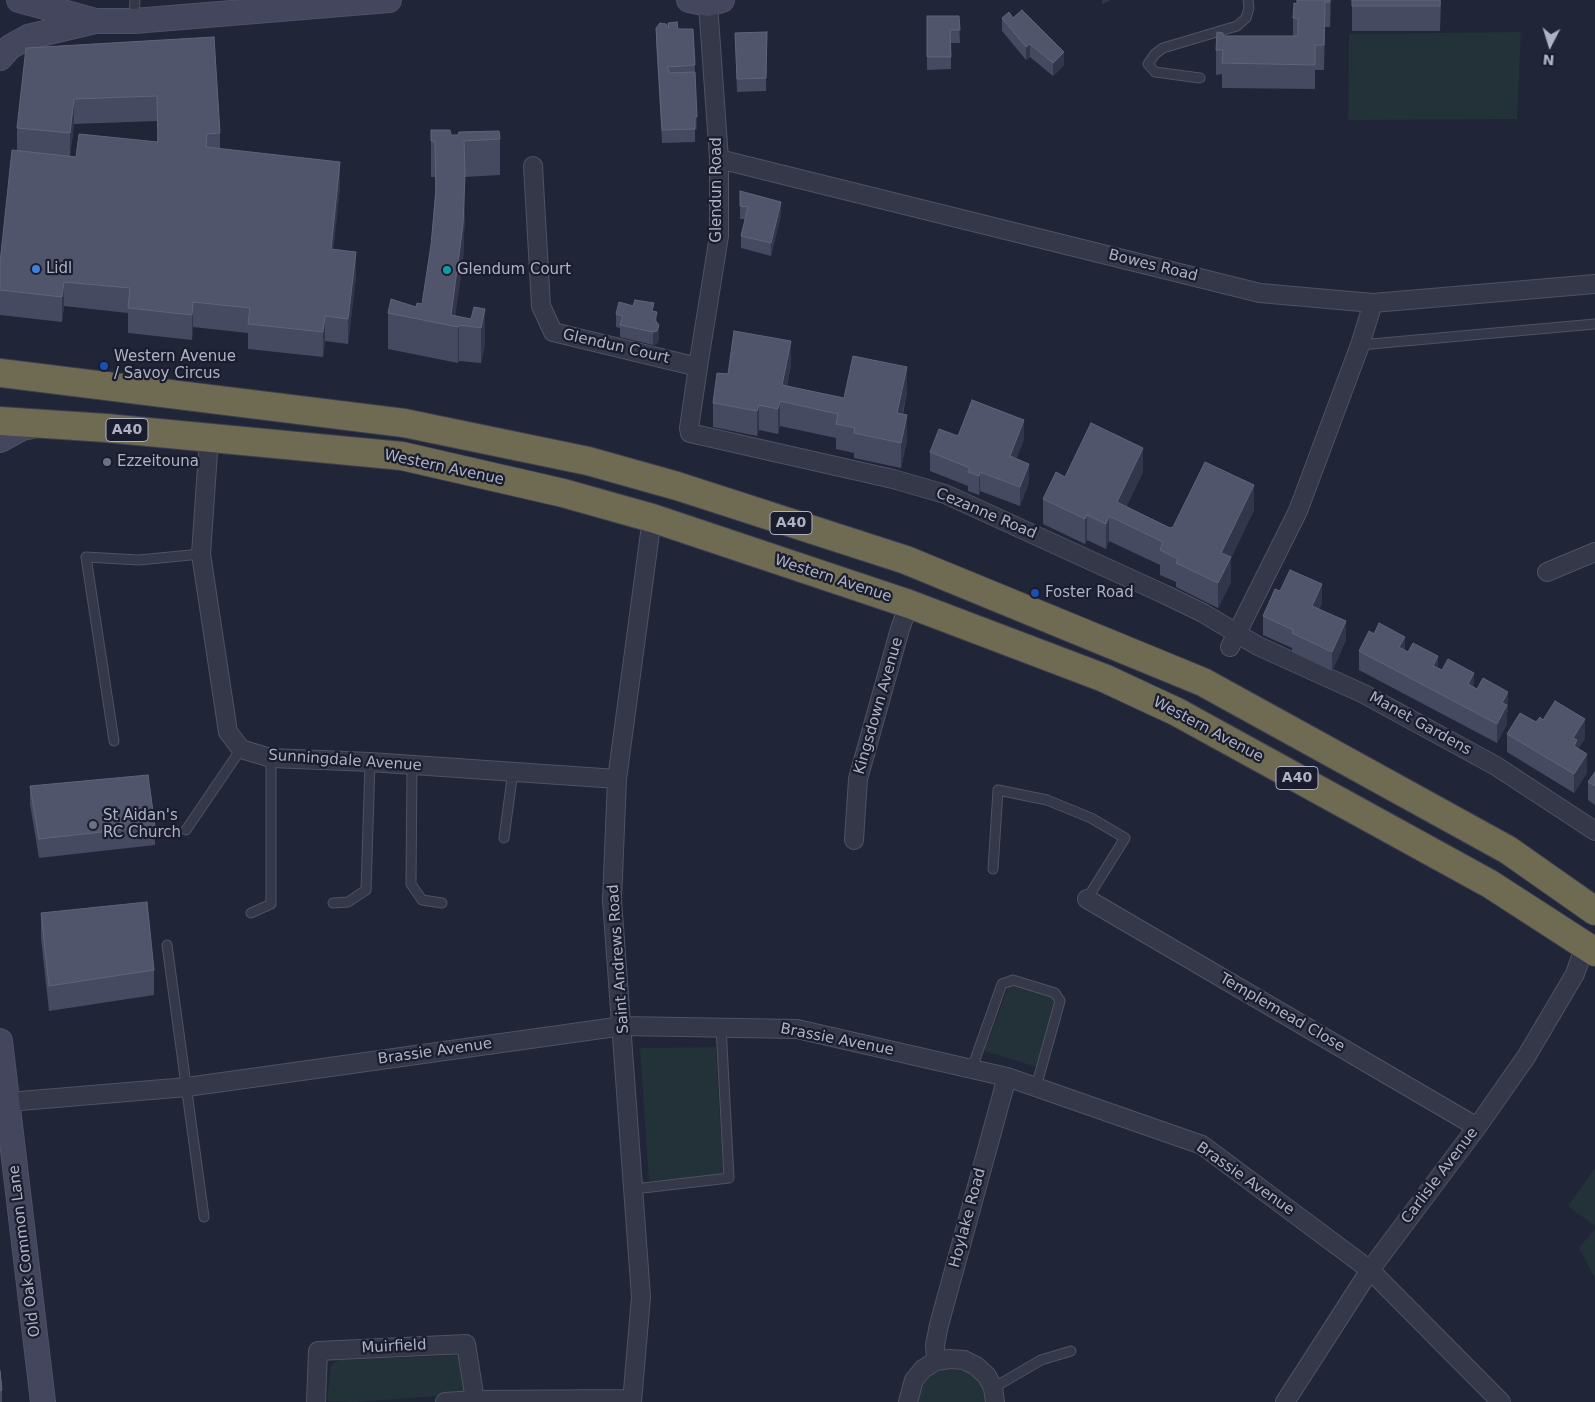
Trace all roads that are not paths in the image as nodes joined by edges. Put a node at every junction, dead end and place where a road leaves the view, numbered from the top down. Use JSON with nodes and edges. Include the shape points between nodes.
{"nodes":[{"id":1,"x":19,"y":0,"type":"edge"},
{"id":2,"x":388,"y":0,"type":"edge"},
{"id":3,"x":1248,"y":0,"type":"edge"},
{"id":4,"x":706,"y":1,"type":"edge"},
{"id":5,"x":279,"y":4,"type":"edge"},
{"id":6,"x":135,"y":10,"type":"edge"},
{"id":7,"x":95,"y":21,"type":"junction"},
{"id":8,"x":0,"y":58,"type":"edge"},
{"id":9,"x":1200,"y":78,"type":"dead end"},
{"id":10,"x":719,"y":159,"type":"junction"},
{"id":11,"x":533,"y":166,"type":"dead end"},
{"id":12,"x":1595,"y":284,"type":"edge"},
{"id":13,"x":1373,"y":303,"type":"junction"},
{"id":14,"x":1595,"y":324,"type":"edge"},
{"id":15,"x":1360,"y":345,"type":"junction"},
{"id":16,"x":698,"y":367,"type":"junction"},
{"id":17,"x":6,"y":370,"type":"edge"},
{"id":18,"x":0,"y":421,"type":"edge"},
{"id":19,"x":44,"y":424,"type":"junction"},
{"id":20,"x":690,"y":433,"type":"joint"},
{"id":21,"x":209,"y":438,"type":"junction"},
{"id":22,"x":0,"y":440,"type":"edge"},
{"id":23,"x":652,"y":518,"type":"junction"},
{"id":24,"x":1595,"y":552,"type":"edge"},
{"id":25,"x":201,"y":554,"type":"junction"},
{"id":26,"x":1548,"y":572,"type":"dead end"},
{"id":27,"x":909,"y":604,"type":"junction"},
{"id":28,"x":1233,"y":640,"type":"junction"},
{"id":29,"x":114,"y":741,"type":"dead end"},
{"id":30,"x":241,"y":749,"type":"junction"},
{"id":31,"x":271,"y":758,"type":"junction"},
{"id":32,"x":370,"y":762,"type":"junction"},
{"id":33,"x":412,"y":766,"type":"junction"},
{"id":34,"x":513,"y":771,"type":"junction"},
{"id":35,"x":618,"y":778,"type":"junction"},
{"id":36,"x":186,"y":830,"type":"dead end"},
{"id":37,"x":1595,"y":830,"type":"edge"},
{"id":38,"x":504,"y":838,"type":"dead end"},
{"id":39,"x":854,"y":840,"type":"dead end"},
{"id":40,"x":993,"y":869,"type":"dead end"},
{"id":41,"x":1087,"y":899,"type":"joint"},
{"id":42,"x":333,"y":903,"type":"dead end"},
{"id":43,"x":442,"y":903,"type":"dead end"},
{"id":44,"x":1595,"y":911,"type":"edge"},
{"id":45,"x":251,"y":912,"type":"dead end"},
{"id":46,"x":167,"y":944,"type":"dead end"},
{"id":47,"x":1590,"y":949,"type":"edge"},
{"id":48,"x":623,"y":1026,"type":"junction"},
{"id":49,"x":721,"y":1026,"type":"junction"},
{"id":50,"x":0,"y":1041,"type":"edge"},
{"id":51,"x":972,"y":1068,"type":"junction"},
{"id":52,"x":1007,"y":1076,"type":"junction"},
{"id":53,"x":1036,"y":1086,"type":"junction"},
{"id":54,"x":187,"y":1087,"type":"junction"},
{"id":55,"x":8,"y":1102,"type":"junction"},
{"id":56,"x":1477,"y":1127,"type":"junction"},
{"id":57,"x":8,"y":1174,"type":"edge"},
{"id":58,"x":634,"y":1189,"type":"junction"},
{"id":59,"x":204,"y":1217,"type":"dead end"},
{"id":60,"x":1370,"y":1270,"type":"junction"},
{"id":61,"x":1071,"y":1351,"type":"dead end"},
{"id":62,"x":936,"y":1361,"type":"junction"},
{"id":63,"x":994,"y":1395,"type":"edge"},
{"id":64,"x":475,"y":1400,"type":"junction"},
{"id":65,"x":632,"y":1401,"type":"edge"},
{"id":66,"x":43,"y":1402,"type":"edge"},
{"id":67,"x":316,"y":1402,"type":"edge"},
{"id":68,"x":445,"y":1402,"type":"edge"},
{"id":69,"x":908,"y":1402,"type":"edge"},
{"id":70,"x":1285,"y":1402,"type":"edge"},
{"id":71,"x":1501,"y":1402,"type":"edge"}],
"edges":[{"from":1,"to":7,"type":"street"},
{"from":2,"to":5,"type":"street"},
{"from":3,"to":9,"type":"lane","via":[[1246,18],[1237,26],[1163,48],[1148,64],[1155,72]]},
{"from":4,"to":10,"type":"street","name":"Glendun Road"},
{"from":5,"to":6,"type":"street"},
{"from":6,"to":7,"type":"street"},
{"from":7,"to":8,"type":"street","via":[[28,37],[10,47]]},
{"from":10,"to":13,"type":"street","name":"Bowes Road","via":[[1260,293]]},
{"from":10,"to":16,"type":"street","name":"Glendun Road","via":[[720,236]]},
{"from":11,"to":16,"type":"street","name":"Glendun Court","via":[[541,306],[553,332]]},
{"from":12,"to":13,"type":"street","name":"Bowes Road"},
{"from":13,"to":15,"type":"street"},
{"from":14,"to":15,"type":"lane"},
{"from":15,"to":28,"type":"street","via":[[1298,511]]},
{"from":16,"to":20,"type":"street","name":"Glendun Road"},
{"from":17,"to":44,"type":"highway","number":"A40","via":[[404,423],[588,461],[677,486],[906,560],[1203,682],[1508,850]]},
{"from":18,"to":19,"type":"highway","name":"Western Avenue","number":"A40"},
{"from":19,"to":21,"type":"highway","name":"Western Avenue","number":"A40"},
{"from":19,"to":22,"type":"street","via":[[22,428]]},
{"from":20,"to":28,"type":"street","name":"Cezanne Road","via":[[945,494],[1203,613]]},
{"from":21,"to":23,"type":"highway","name":"Western Avenue","number":"A40","via":[[402,456],[563,493]]},
{"from":21,"to":25,"type":"street"},
{"from":23,"to":27,"type":"highway","name":"Western Avenue","number":"A40"},
{"from":23,"to":35,"type":"street","name":"Saint Andrews Road"},
{"from":24,"to":26,"type":"street"},
{"from":25,"to":29,"type":"lane","via":[[139,560],[86,557]]},
{"from":25,"to":30,"type":"street","via":[[228,732]]},
{"from":27,"to":39,"type":"street","name":"Kingsdown Avenue","via":[[858,779]]},
{"from":27,"to":47,"type":"highway","name":"Western Avenue","number":"A40","via":[[1104,678],[1177,712],[1490,884]]},
{"from":28,"to":37,"type":"street","name":"Manet Gardens","via":[[1364,694],[1515,777]]},
{"from":30,"to":31,"type":"street","name":"Sunningdale Avenue"},
{"from":30,"to":36,"type":"lane"},
{"from":31,"to":32,"type":"street","name":"Sunningdale Avenue"},
{"from":31,"to":45,"type":"lane","via":[[270,904]]},
{"from":32,"to":33,"type":"street","name":"Sunningdale Avenue"},
{"from":32,"to":42,"type":"lane","via":[[366,890],[348,902]]},
{"from":33,"to":34,"type":"street","name":"Sunningdale Avenue"},
{"from":33,"to":43,"type":"lane","via":[[411,884],[422,900]]},
{"from":34,"to":35,"type":"street","name":"Sunningdale Avenue"},
{"from":34,"to":38,"type":"lane"},
{"from":35,"to":48,"type":"street","name":"Saint Andrews Road","via":[[612,900]]},
{"from":40,"to":41,"type":"lane","via":[[998,790],[1048,800],[1091,818],[1125,838]]},
{"from":41,"to":56,"type":"street","name":"Templemead Close"},
{"from":46,"to":54,"type":"lane"},
{"from":47,"to":56,"type":"street","name":"Carlisle Avenue","via":[[1526,1057]]},
{"from":48,"to":49,"type":"street","name":"Brassie Avenue"},
{"from":48,"to":54,"type":"street","name":"Brassie Avenue"},
{"from":48,"to":58,"type":"street","name":"Saint Andrews Road"},
{"from":49,"to":51,"type":"street","name":"Brassie Avenue","via":[[796,1029]]},
{"from":49,"to":58,"type":"lane","via":[[729,1178]]},
{"from":50,"to":55,"type":"street","name":"Old Oak Common Lane"},
{"from":51,"to":52,"type":"street","name":"Brassie Avenue"},
{"from":51,"to":53,"type":"lane","via":[[1002,984],[1013,980],[1021,982],[1055,993],[1060,1001]]},
{"from":52,"to":53,"type":"street","name":"Brassie Avenue"},
{"from":52,"to":62,"type":"street","name":"Hoylake Road","via":[[939,1325]]},
{"from":53,"to":60,"type":"street","name":"Brassie Avenue","via":[[1202,1145]]},
{"from":54,"to":55,"type":"street","name":"Brassie Avenue"},
{"from":54,"to":59,"type":"lane"},
{"from":55,"to":57,"type":"street","name":"Old Oak Common Lane"},
{"from":56,"to":60,"type":"street","name":"Carlisle Avenue"},
{"from":57,"to":66,"type":"street","name":"Old Oak Common Lane"},
{"from":58,"to":65,"type":"street","name":"Saint Andrews Road","via":[[641,1297]]},
{"from":60,"to":70,"type":"street","name":"Carlisle Avenue"},
{"from":60,"to":71,"type":"street","name":"Brassie Avenue"},
{"from":61,"to":63,"type":"lane","via":[[1041,1360]]},
{"from":62,"to":63,"type":"street","via":[[964,1360],[982,1371]]},
{"from":62,"to":69,"type":"street","via":[[914,1380]]},
{"from":64,"to":65,"type":"street"},
{"from":64,"to":67,"type":"street","name":"Muirfield","via":[[466,1344],[318,1351]]},
{"from":64,"to":68,"type":"street"}]}
